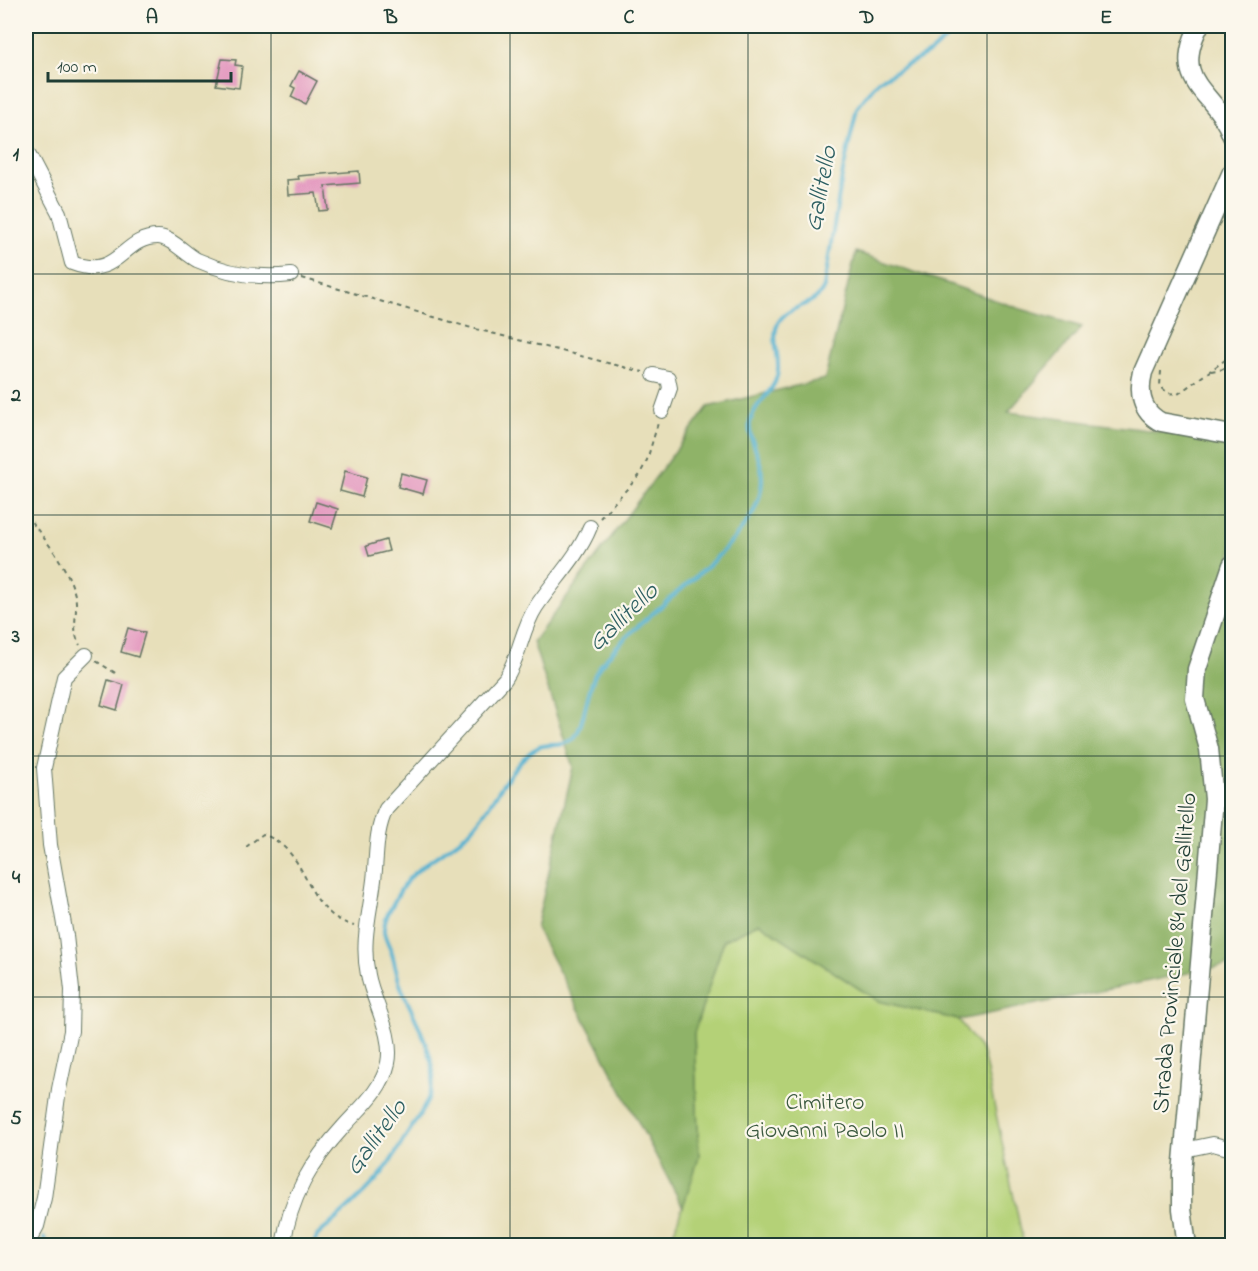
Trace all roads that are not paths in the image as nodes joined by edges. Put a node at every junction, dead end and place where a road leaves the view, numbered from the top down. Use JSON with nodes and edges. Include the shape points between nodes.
{"nodes":[{"id":1,"x":1199,"y":26,"type":"edge"},
{"id":2,"x":1233,"y":136,"type":"edge"},
{"id":3,"x":26,"y":150,"type":"edge"},
{"id":4,"x":1233,"y":171,"type":"edge"},
{"id":5,"x":291,"y":275,"type":"road end"},
{"id":6,"x":654,"y":375,"type":"road end"},
{"id":7,"x":662,"y":411,"type":"road end"},
{"id":8,"x":1233,"y":435,"type":"edge"},
{"id":9,"x":590,"y":527,"type":"road end"},
{"id":10,"x":1233,"y":565,"type":"edge"},
{"id":11,"x":86,"y":655,"type":"road end"},
{"id":12,"x":1233,"y":1149,"type":"edge"},
{"id":13,"x":1184,"y":1150,"type":"junction"},
{"id":14,"x":32,"y":1245,"type":"edge"},
{"id":15,"x":283,"y":1245,"type":"edge"},
{"id":16,"x":1187,"y":1245,"type":"edge"}],
"edges":[{"from":1,"to":2,"type":"street","via":[[1189,50],[1190,71]]},
{"from":3,"to":5,"type":"street","via":[[58,213],[72,263],[87,269],[108,265],[144,237],[161,236],[196,259],[237,274]]},
{"from":4,"to":8,"type":"street","via":[[1143,372],[1140,389],[1144,407],[1157,420],[1179,428]]},
{"from":6,"to":7,"type":"street","via":[[669,378],[670,388]]},
{"from":9,"to":15,"type":"street","via":[[583,545],[535,609],[521,638],[515,664],[505,679],[386,809],[378,828],[365,930],[368,976],[388,1050],[386,1072],[377,1089],[306,1172],[288,1213]]},
{"from":10,"to":13,"type":"street","name":"Strada Provinciale 84 del Gallitello","via":[[1194,680],[1212,769],[1214,819]]},
{"from":11,"to":14,"type":"street","via":[[64,677],[44,768],[50,845],[70,979],[71,1031],[44,1198],[30,1239]]},
{"from":12,"to":13,"type":"street","via":[[1213,1144]]},
{"from":13,"to":16,"type":"street","name":"Strada Provinciale 84 del Gallitello","via":[[1181,1196]]}]}
